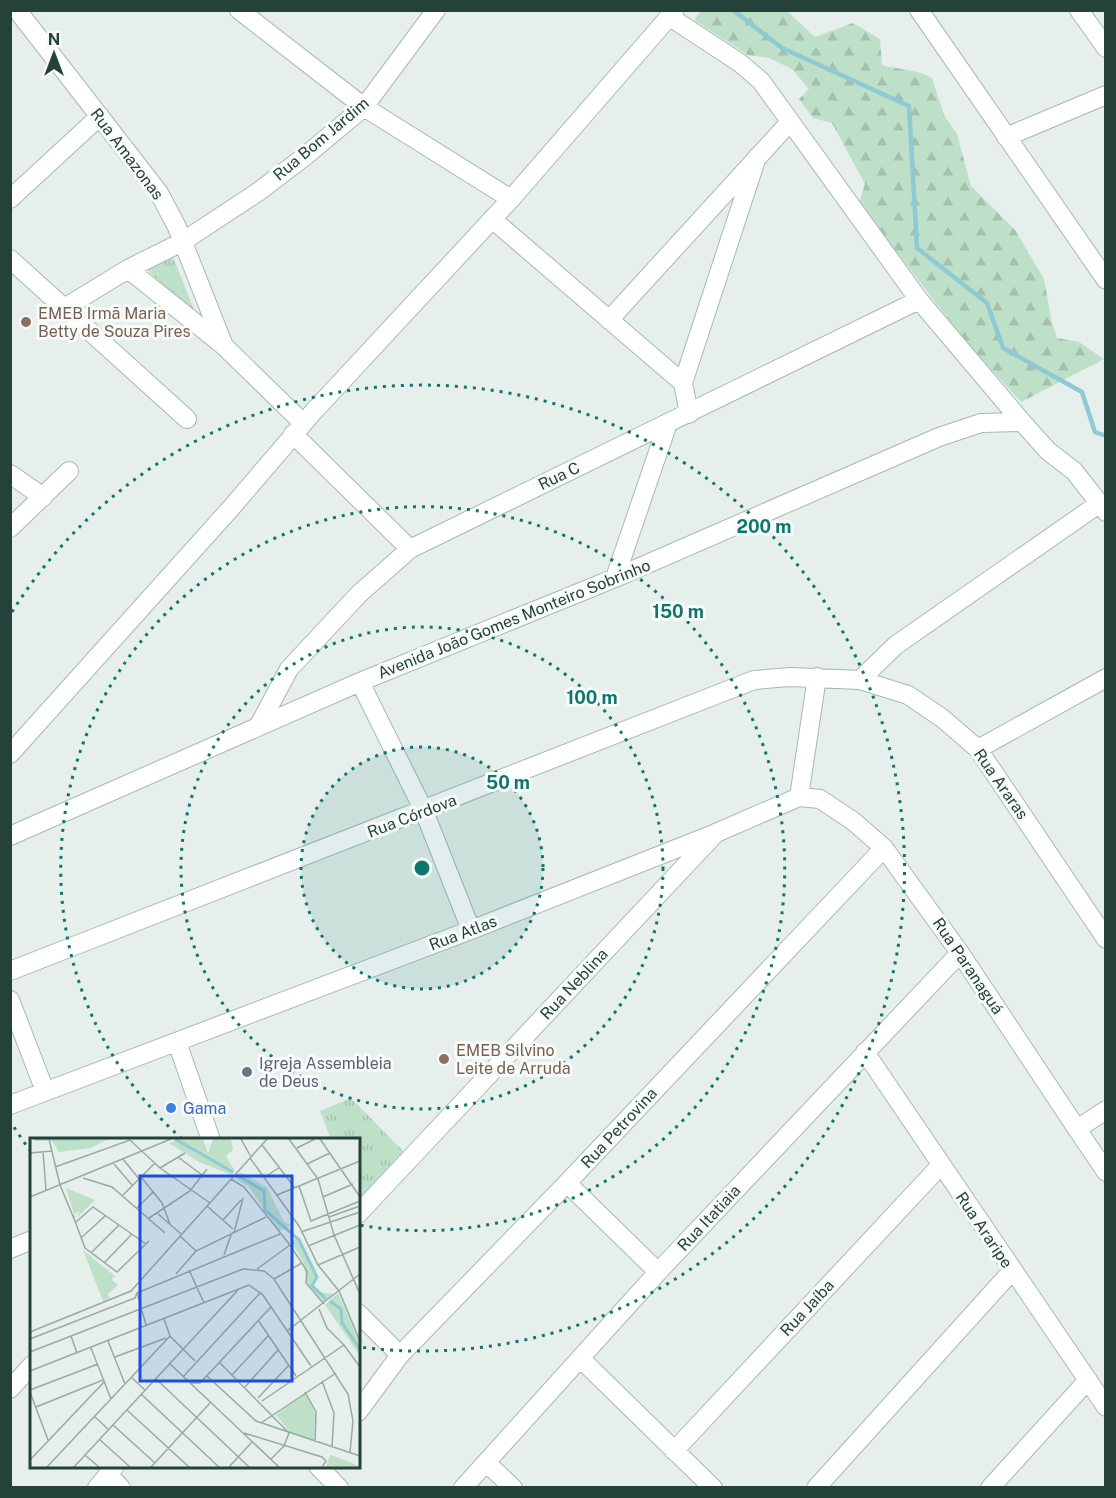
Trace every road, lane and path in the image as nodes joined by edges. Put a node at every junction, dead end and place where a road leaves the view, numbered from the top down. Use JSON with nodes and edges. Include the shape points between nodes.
{"nodes":[{"id":1,"x":17,"y":10,"type":"edge"},
{"id":2,"x":239,"y":10,"type":"edge"},
{"id":3,"x":436,"y":10,"type":"edge"},
{"id":4,"x":919,"y":10,"type":"edge"},
{"id":5,"x":1079,"y":10,"type":"edge"},
{"id":6,"x":672,"y":14,"type":"edge"},
{"id":7,"x":1106,"y":48,"type":"edge"},
{"id":8,"x":1106,"y":95,"type":"edge"},
{"id":9,"x":364,"y":107,"type":"junction"},
{"id":10,"x":100,"y":116,"type":"junction"},
{"id":11,"x":789,"y":123,"type":"junction"},
{"id":12,"x":1006,"y":137,"type":"junction"},
{"id":13,"x":757,"y":157,"type":"junction"},
{"id":14,"x":10,"y":199,"type":"edge"},
{"id":15,"x":511,"y":199,"type":"junction"},
{"id":16,"x":492,"y":219,"type":"junction"},
{"id":17,"x":182,"y":242,"type":"junction"},
{"id":18,"x":10,"y":259,"type":"edge"},
{"id":19,"x":128,"y":269,"type":"junction"},
{"id":20,"x":1106,"y":280,"type":"edge"},
{"id":21,"x":919,"y":300,"type":"junction"},
{"id":22,"x":66,"y":308,"type":"junction"},
{"id":23,"x":609,"y":320,"type":"junction"},
{"id":24,"x":224,"y":346,"type":"junction"},
{"id":25,"x":683,"y":383,"type":"junction"},
{"id":26,"x":689,"y":414,"type":"junction"},
{"id":27,"x":187,"y":419,"type":"dead end"},
{"id":28,"x":1022,"y":422,"type":"junction"},
{"id":29,"x":668,"y":423,"type":"junction"},
{"id":30,"x":298,"y":429,"type":"junction"},
{"id":31,"x":69,"y":471,"type":"dead end"},
{"id":32,"x":10,"y":474,"type":"edge"},
{"id":33,"x":43,"y":497,"type":"junction"},
{"id":34,"x":1103,"y":507,"type":"edge"},
{"id":35,"x":10,"y":528,"type":"edge"},
{"id":36,"x":410,"y":549,"type":"junction"},
{"id":37,"x":615,"y":578,"type":"junction"},
{"id":38,"x":817,"y":677,"type":"junction"},
{"id":39,"x":1106,"y":678,"type":"edge"},
{"id":40,"x":860,"y":680,"type":"junction"},
{"id":41,"x":360,"y":682,"type":"junction"},
{"id":42,"x":258,"y":727,"type":"junction"},
{"id":43,"x":978,"y":749,"type":"junction"},
{"id":44,"x":10,"y":754,"type":"edge"},
{"id":45,"x":799,"y":796,"type":"junction"},
{"id":46,"x":424,"y":811,"type":"junction"},
{"id":47,"x":716,"y":833,"type":"junction"},
{"id":48,"x":10,"y":836,"type":"edge"},
{"id":49,"x":884,"y":848,"type":"junction"},
{"id":50,"x":471,"y":930,"type":"junction"},
{"id":51,"x":1106,"y":939,"type":"edge"},
{"id":52,"x":960,"y":953,"type":"junction"},
{"id":53,"x":10,"y":971,"type":"edge"},
{"id":54,"x":10,"y":1000,"type":"edge"},
{"id":55,"x":177,"y":1042,"type":"junction"},
{"id":56,"x":865,"y":1052,"type":"junction"},
{"id":57,"x":45,"y":1090,"type":"junction"},
{"id":58,"x":10,"y":1104,"type":"edge"},
{"id":59,"x":1106,"y":1110,"type":"edge"},
{"id":60,"x":1077,"y":1129,"type":"junction"},
{"id":61,"x":210,"y":1138,"type":"edge"},
{"id":62,"x":941,"y":1165,"type":"junction"},
{"id":63,"x":1106,"y":1172,"type":"edge"},
{"id":64,"x":567,"y":1183,"type":"junction"},
{"id":65,"x":360,"y":1212,"type":"edge"},
{"id":66,"x":30,"y":1241,"type":"edge"},
{"id":67,"x":10,"y":1249,"type":"edge"},
{"id":68,"x":1012,"y":1271,"type":"junction"},
{"id":69,"x":658,"y":1272,"type":"junction"},
{"id":70,"x":360,"y":1315,"type":"edge"},
{"id":71,"x":400,"y":1355,"type":"junction"},
{"id":72,"x":580,"y":1358,"type":"junction"},
{"id":73,"x":30,"y":1367,"type":"edge"},
{"id":74,"x":1088,"y":1380,"type":"junction"},
{"id":75,"x":10,"y":1389,"type":"edge"},
{"id":76,"x":1106,"y":1407,"type":"edge"},
{"id":77,"x":360,"y":1409,"type":"edge"},
{"id":78,"x":674,"y":1451,"type":"junction"},
{"id":79,"x":488,"y":1464,"type":"junction"},
{"id":80,"x":320,"y":1468,"type":"edge"},
{"id":81,"x":106,"y":1476,"type":"edge"},
{"id":82,"x":121,"y":1488,"type":"edge"},
{"id":83,"x":339,"y":1488,"type":"edge"},
{"id":84,"x":463,"y":1488,"type":"edge"},
{"id":85,"x":513,"y":1488,"type":"edge"},
{"id":86,"x":713,"y":1488,"type":"edge"},
{"id":87,"x":816,"y":1488,"type":"edge"},
{"id":88,"x":990,"y":1488,"type":"edge"}],
"edges":[{"from":1,"to":10,"type":"street","name":"Rua Amazonas"},
{"from":2,"to":9,"type":"street"},
{"from":3,"to":9,"type":"street","name":"Rua Bom Jardim"},
{"from":4,"to":12,"type":"street"},
{"from":5,"to":7,"type":"street"},
{"from":6,"to":11,"type":"street","via":[[760,81]]},
{"from":6,"to":15,"type":"street"},
{"from":8,"to":12,"type":"street"},
{"from":9,"to":15,"type":"street"},
{"from":9,"to":17,"type":"street","name":"Rua Bom Jardim","via":[[258,192]]},
{"from":10,"to":14,"type":"street"},
{"from":10,"to":17,"type":"street","name":"Rua Amazonas","via":[[159,193]]},
{"from":11,"to":13,"type":"street"},
{"from":11,"to":21,"type":"street"},
{"from":12,"to":20,"type":"street"},
{"from":13,"to":23,"type":"street"},
{"from":13,"to":25,"type":"street"},
{"from":15,"to":16,"type":"street"},
{"from":16,"to":23,"type":"street"},
{"from":16,"to":30,"type":"street"},
{"from":17,"to":19,"type":"street","name":"Rua Bom Jardim"},
{"from":17,"to":24,"type":"street","name":"Rua Amazonas"},
{"from":18,"to":22,"type":"street"},
{"from":19,"to":22,"type":"street"},
{"from":19,"to":24,"type":"street","name":"Rua Amazonas"},
{"from":21,"to":26,"type":"street","name":"Rua C"},
{"from":21,"to":28,"type":"street"},
{"from":22,"to":27,"type":"street"},
{"from":23,"to":25,"type":"street"},
{"from":24,"to":30,"type":"street","name":"Rua Amazonas"},
{"from":25,"to":26,"type":"street"},
{"from":26,"to":29,"type":"street","name":"Rua C"},
{"from":28,"to":34,"type":"street","via":[[1048,451],[1074,471]]},
{"from":28,"to":37,"type":"street","name":"Avenida João Gomes Monteiro Sobrinho","via":[[981,423],[939,437]]},
{"from":29,"to":36,"type":"street","name":"Rua C"},
{"from":29,"to":37,"type":"street"},
{"from":30,"to":36,"type":"street","name":"Rua Amazonas"},
{"from":30,"to":44,"type":"street"},
{"from":31,"to":33,"type":"street"},
{"from":32,"to":33,"type":"street"},
{"from":33,"to":35,"type":"street"},
{"from":34,"to":40,"type":"street","via":[[896,645]]},
{"from":36,"to":42,"type":"street","name":"Rua C","via":[[359,594],[289,669]]},
{"from":37,"to":41,"type":"street","name":"Avenida João Gomes Monteiro Sobrinho"},
{"from":38,"to":40,"type":"street","name":"Rua Araras"},
{"from":38,"to":45,"type":"street"},
{"from":38,"to":46,"type":"street","name":"Rua Córdova","via":[[754,680]]},
{"from":39,"to":43,"type":"street"},
{"from":40,"to":43,"type":"street","name":"Rua Araras","via":[[908,695]]},
{"from":41,"to":42,"type":"street","name":"Avenida João Gomes Monteiro Sobrinho"},
{"from":41,"to":46,"type":"street"},
{"from":42,"to":48,"type":"street","name":"Avenida João Gomes Monteiro Sobrinho"},
{"from":43,"to":51,"type":"street","name":"Rua Araras"},
{"from":45,"to":47,"type":"street","name":"Rua Atlas"},
{"from":45,"to":49,"type":"street","name":"Rua Paranaguá","via":[[820,799]]},
{"from":46,"to":50,"type":"street"},
{"from":46,"to":53,"type":"street","name":"Rua Córdova"},
{"from":47,"to":50,"type":"street","name":"Rua Atlas"},
{"from":47,"to":65,"type":"street","name":"Rua Neblina"},
{"from":49,"to":52,"type":"street","name":"Rua Paranaguá"},
{"from":49,"to":64,"type":"street","name":"Rua Petrovina"},
{"from":50,"to":55,"type":"street","name":"Rua Atlas"},
{"from":52,"to":56,"type":"street","name":"Rua Itatiaia"},
{"from":52,"to":60,"type":"street","name":"Rua Paranaguá"},
{"from":54,"to":57,"type":"street"},
{"from":55,"to":57,"type":"street","name":"Rua Atlas"},
{"from":55,"to":61,"type":"street"},
{"from":56,"to":62,"type":"street","name":"Rua Araripe"},
{"from":56,"to":69,"type":"street","name":"Rua Itatiaia"},
{"from":57,"to":58,"type":"street","name":"Rua Atlas"},
{"from":59,"to":60,"type":"street"},
{"from":60,"to":63,"type":"street","name":"Rua Paranaguá"},
{"from":62,"to":68,"type":"street","name":"Rua Araripe"},
{"from":62,"to":78,"type":"street","name":"Rua Jaíba"},
{"from":64,"to":69,"type":"street"},
{"from":64,"to":71,"type":"street","name":"Rua Petrovina"},
{"from":66,"to":67,"type":"street"},
{"from":68,"to":74,"type":"street","name":"Rua Araripe"},
{"from":68,"to":87,"type":"street"},
{"from":69,"to":72,"type":"street","name":"Rua Itatiaia"},
{"from":70,"to":71,"type":"street"},
{"from":71,"to":77,"type":"street","name":"Rua Petrovina"},
{"from":72,"to":78,"type":"street"},
{"from":72,"to":79,"type":"street","name":"Rua Itatiaia"},
{"from":73,"to":75,"type":"street"},
{"from":74,"to":76,"type":"street","name":"Rua Araripe"},
{"from":74,"to":88,"type":"street"},
{"from":78,"to":86,"type":"street"},
{"from":79,"to":84,"type":"street","name":"Rua Itatiaia"},
{"from":79,"to":85,"type":"street"},
{"from":80,"to":83,"type":"street"},
{"from":81,"to":82,"type":"street"}]}
